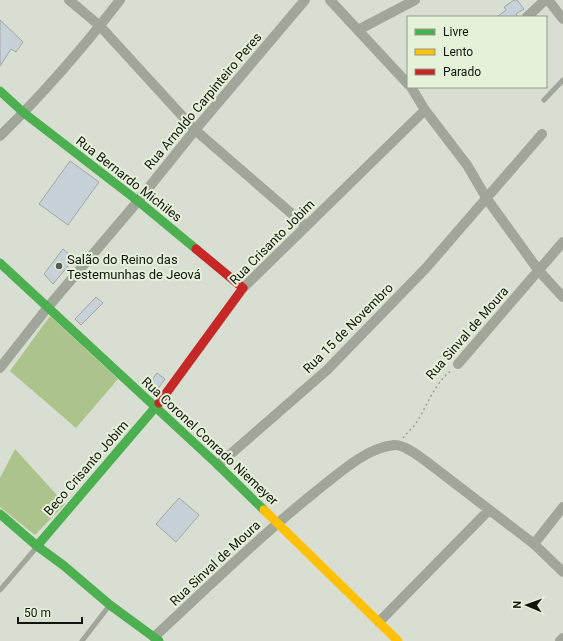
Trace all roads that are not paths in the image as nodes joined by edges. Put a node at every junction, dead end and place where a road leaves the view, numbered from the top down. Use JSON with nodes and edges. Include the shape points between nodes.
{"nodes":[{"id":1,"x":69,"y":0,"type":"edge"},
{"id":2,"x":120,"y":0,"type":"edge"},
{"id":3,"x":305,"y":0,"type":"edge"},
{"id":4,"x":330,"y":0,"type":"edge"},
{"id":5,"x":415,"y":0,"type":"edge"},
{"id":6,"x":547,"y":0,"type":"edge"},
{"id":7,"x":528,"y":16,"type":"edge"},
{"id":8,"x":563,"y":19,"type":"edge"},
{"id":9,"x":100,"y":26,"type":"junction"},
{"id":10,"x":358,"y":30,"type":"junction"},
{"id":11,"x":563,"y":80,"type":"edge"},
{"id":12,"x":407,"y":83,"type":"edge"},
{"id":13,"x":411,"y":88,"type":"edge"},
{"id":14,"x":0,"y":91,"type":"edge"},
{"id":15,"x":544,"y":100,"type":"dead end"},
{"id":16,"x":425,"y":110,"type":"junction"},
{"id":17,"x":24,"y":112,"type":"junction"},
{"id":18,"x":195,"y":130,"type":"junction"},
{"id":19,"x":542,"y":134,"type":"dead end"},
{"id":20,"x":0,"y":136,"type":"edge"},
{"id":21,"x":487,"y":199,"type":"junction"},
{"id":22,"x":138,"y":201,"type":"junction"},
{"id":23,"x":306,"y":226,"type":"junction"},
{"id":24,"x":563,"y":242,"type":"edge"},
{"id":25,"x":0,"y":262,"type":"edge"},
{"id":26,"x":539,"y":271,"type":"junction"},
{"id":27,"x":243,"y":288,"type":"junction"},
{"id":28,"x":563,"y":297,"type":"edge"},
{"id":29,"x":48,"y":307,"type":"junction"},
{"id":30,"x":458,"y":364,"type":"road end"},
{"id":31,"x":0,"y":368,"type":"edge"},
{"id":32,"x":155,"y":408,"type":"junction"},
{"id":33,"x":218,"y":465,"type":"junction"},
{"id":34,"x":563,"y":507,"type":"edge"},
{"id":35,"x":489,"y":510,"type":"junction"},
{"id":36,"x":0,"y":514,"type":"edge"},
{"id":37,"x":278,"y":522,"type":"junction"},
{"id":38,"x":534,"y":544,"type":"junction"},
{"id":39,"x":37,"y":546,"type":"junction"},
{"id":40,"x":563,"y":572,"type":"edge"},
{"id":41,"x":0,"y":590,"type":"edge"},
{"id":42,"x":110,"y":605,"type":"junction"},
{"id":43,"x":379,"y":622,"type":"junction"},
{"id":44,"x":563,"y":638,"type":"edge"},
{"id":45,"x":157,"y":639,"type":"edge"},
{"id":46,"x":82,"y":641,"type":"edge"},
{"id":47,"x":398,"y":641,"type":"edge"},
{"id":48,"x":560,"y":641,"type":"edge"}],
"edges":[{"from":1,"to":9,"type":"street"},
{"from":2,"to":9,"type":"street"},
{"from":3,"to":18,"type":"street","name":"Rua Arnoldo Carpinteiro Peres"},
{"from":4,"to":10,"type":"street"},
{"from":5,"to":10,"type":"street"},
{"from":6,"to":7,"type":"street"},
{"from":6,"to":8,"type":"street"},
{"from":9,"to":17,"type":"street"},
{"from":9,"to":18,"type":"street"},
{"from":10,"to":12,"type":"street"},
{"from":11,"to":15,"type":"lane"},
{"from":13,"to":16,"type":"street"},
{"from":14,"to":17,"type":"street","name":"Rua Bernardo Michiles"},
{"from":16,"to":21,"type":"street","via":[[467,165]]},
{"from":16,"to":23,"type":"street","name":"Rua Crisanto Jobim"},
{"from":17,"to":20,"type":"street"},
{"from":17,"to":22,"type":"street","name":"Rua Bernardo Michiles"},
{"from":18,"to":22,"type":"street","name":"Rua Arnoldo Carpinteiro Peres"},
{"from":18,"to":23,"type":"street"},
{"from":19,"to":21,"type":"street","name":"Rua 15 de Novembro"},
{"from":21,"to":26,"type":"street"},
{"from":21,"to":33,"type":"street","name":"Rua 15 de Novembro","via":[[426,268],[327,370]]},
{"from":22,"to":27,"type":"street","name":"Rua Bernardo Michiles"},
{"from":22,"to":29,"type":"street","name":"Rua Arnoldo Carpinteiro Peres"},
{"from":23,"to":27,"type":"street","name":"Rua Crisanto Jobim"},
{"from":24,"to":26,"type":"street","name":"Rua Sinval de Moura"},
{"from":25,"to":29,"type":"street","name":"Rua Coronel Conrado Niemeyer"},
{"from":26,"to":28,"type":"street"},
{"from":26,"to":30,"type":"street","name":"Rua Sinval de Moura"},
{"from":27,"to":32,"type":"street","name":"Rua Crisanto Jobim"},
{"from":29,"to":31,"type":"street","name":"Rua Arnoldo Carpinteiro Peres"},
{"from":29,"to":32,"type":"street","name":"Rua Coronel Conrado Niemeyer"},
{"from":32,"to":33,"type":"street","name":"Rua Coronel Conrado Niemeyer"},
{"from":32,"to":39,"type":"street","name":"Beco Crisanto Jobim"},
{"from":33,"to":37,"type":"street","name":"Rua Coronel Conrado Niemeyer"},
{"from":34,"to":38,"type":"street"},
{"from":35,"to":37,"type":"street","name":"Rua Sinval de Moura","via":[[415,453],[396,445],[377,449],[346,467]]},
{"from":35,"to":38,"type":"street"},
{"from":35,"to":43,"type":"street"},
{"from":36,"to":39,"type":"street"},
{"from":37,"to":43,"type":"street","name":"Rua Coronel Conrado Niemeyer"},
{"from":37,"to":45,"type":"street","name":"Rua Sinval de Moura"},
{"from":38,"to":40,"type":"street"},
{"from":39,"to":41,"type":"lane"},
{"from":39,"to":42,"type":"street"},
{"from":42,"to":45,"type":"street"},
{"from":42,"to":46,"type":"lane"},
{"from":43,"to":47,"type":"street","name":"Rua Coronel Conrado Niemeyer"},
{"from":44,"to":48,"type":"street"}]}
